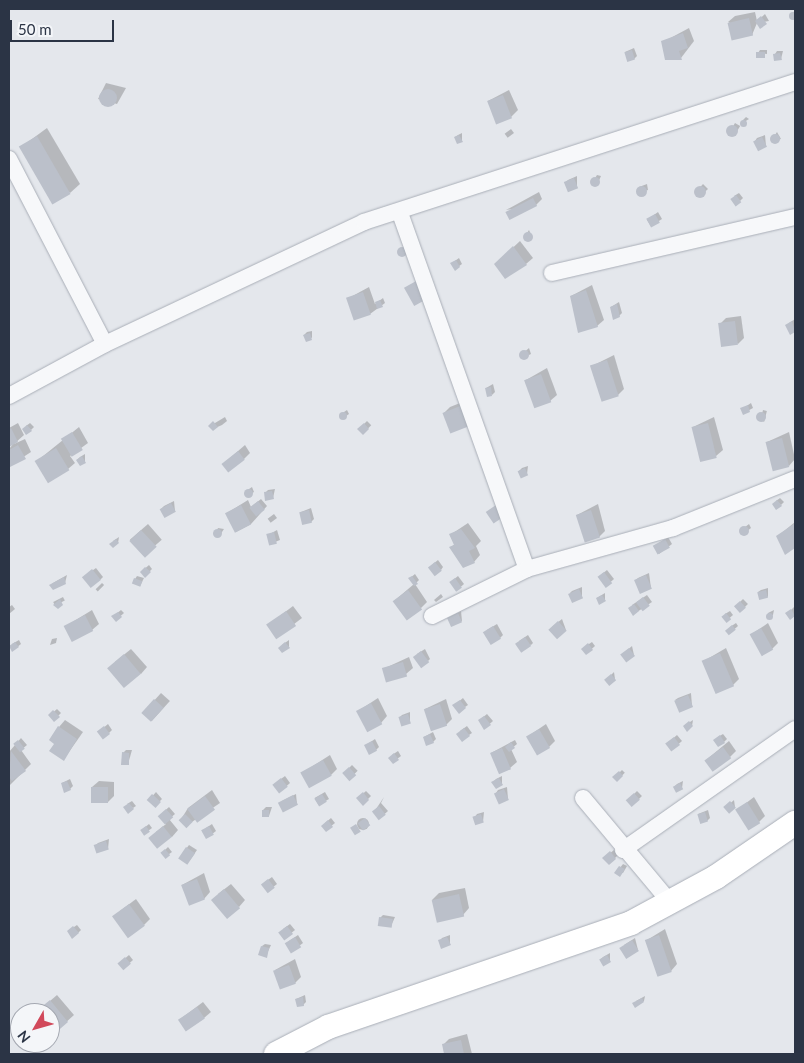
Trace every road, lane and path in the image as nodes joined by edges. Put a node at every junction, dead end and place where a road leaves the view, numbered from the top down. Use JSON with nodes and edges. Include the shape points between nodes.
{"nodes":[{"id":1,"x":795,"y":82,"type":"edge"},
{"id":2,"x":9,"y":159,"type":"edge"},
{"id":3,"x":400,"y":213,"type":"junction"},
{"id":4,"x":795,"y":216,"type":"edge"},
{"id":5,"x":552,"y":273,"type":"dead end"},
{"id":6,"x":105,"y":344,"type":"junction"},
{"id":7,"x":9,"y":396,"type":"edge"},
{"id":8,"x":795,"y":479,"type":"edge"},
{"id":9,"x":527,"y":569,"type":"junction"},
{"id":10,"x":432,"y":616,"type":"dead end"},
{"id":11,"x":795,"y":729,"type":"edge"},
{"id":12,"x":583,"y":798,"type":"dead end"},
{"id":13,"x":795,"y":823,"type":"edge"},
{"id":14,"x":623,"y":850,"type":"junction"},
{"id":15,"x":670,"y":902,"type":"junction"},
{"id":16,"x":276,"y":1054,"type":"edge"}],
"edges":[{"from":1,"to":3,"type":"street","via":[[757,91]]},
{"from":2,"to":6,"type":"street"},
{"from":3,"to":6,"type":"street","via":[[364,222]]},
{"from":3,"to":9,"type":"street"},
{"from":4,"to":5,"type":"street"},
{"from":6,"to":7,"type":"street"},
{"from":8,"to":9,"type":"street","via":[[673,528]]},
{"from":9,"to":10,"type":"street"},
{"from":11,"to":14,"type":"street"},
{"from":12,"to":14,"type":"street"},
{"from":13,"to":15,"type":"street"},
{"from":14,"to":15,"type":"street"},
{"from":15,"to":16,"type":"street","via":[[631,923],[328,1028]]}]}
